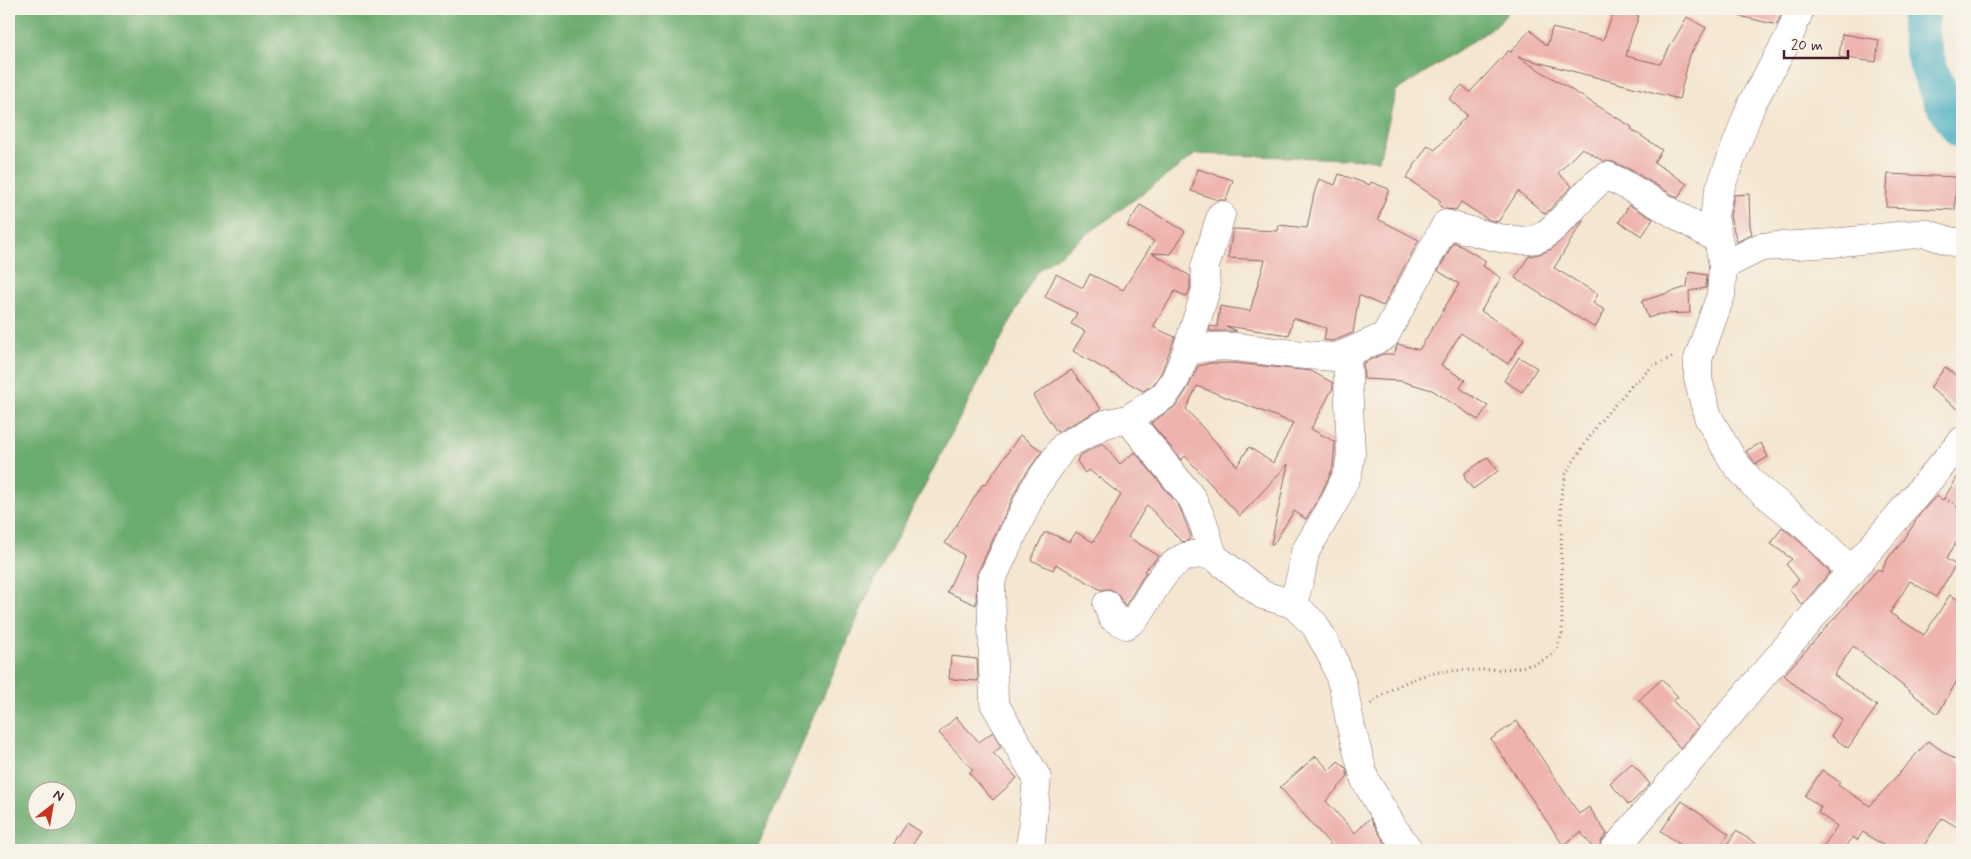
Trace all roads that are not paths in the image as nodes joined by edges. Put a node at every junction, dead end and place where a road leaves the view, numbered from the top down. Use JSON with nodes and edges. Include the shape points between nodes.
{"nodes":[{"id":1,"x":1800,"y":9,"type":"edge"},
{"id":2,"x":1221,"y":215,"type":"dead end"},
{"id":3,"x":1717,"y":239,"type":"junction"},
{"id":4,"x":1962,"y":242,"type":"edge"},
{"id":5,"x":1723,"y":266,"type":"junction"},
{"id":6,"x":1186,"y":353,"type":"junction"},
{"id":7,"x":1347,"y":353,"type":"junction"},
{"id":8,"x":1128,"y":419,"type":"junction"},
{"id":9,"x":1962,"y":441,"type":"edge"},
{"id":10,"x":1213,"y":556,"type":"junction"},
{"id":11,"x":1852,"y":572,"type":"junction"},
{"id":12,"x":1107,"y":604,"type":"dead end"},
{"id":13,"x":1293,"y":604,"type":"junction"},
{"id":14,"x":1625,"y":846,"type":"edge"},
{"id":15,"x":1030,"y":850,"type":"edge"},
{"id":16,"x":1409,"y":850,"type":"edge"}],
"edges":[{"from":1,"to":3,"type":"street","via":[[1788,40],[1752,103],[1728,166],[1714,216]]},
{"from":2,"to":6,"type":"street","via":[[1205,267],[1206,290]]},
{"from":3,"to":5,"type":"street"},
{"from":3,"to":7,"type":"street","via":[[1607,176],[1594,183],[1543,236],[1529,241],[1500,238],[1446,224],[1385,336]]},
{"from":4,"to":5,"type":"street","via":[[1925,233],[1761,247]]},
{"from":5,"to":11,"type":"street","via":[[1721,295],[1698,359],[1698,379],[1708,417],[1734,462],[1753,484],[1809,529]]},
{"from":6,"to":7,"type":"street","via":[[1221,347],[1335,357]]},
{"from":6,"to":8,"type":"street","via":[[1175,380],[1164,396]]},
{"from":7,"to":13,"type":"street","via":[[1352,454],[1348,473],[1305,552]]},
{"from":8,"to":10,"type":"street","via":[[1192,498]]},
{"from":8,"to":15,"type":"street","via":[[1105,424],[1064,446],[1034,489],[991,581],[994,704],[1037,778]]},
{"from":9,"to":11,"type":"street"},
{"from":10,"to":12,"type":"street","via":[[1201,553],[1186,556],[1170,567],[1160,577],[1134,621],[1126,625],[1112,617]]},
{"from":10,"to":13,"type":"street","via":[[1263,595]]},
{"from":11,"to":14,"type":"street"},
{"from":13,"to":16,"type":"street","via":[[1315,624],[1334,658],[1344,686],[1364,780]]}]}
